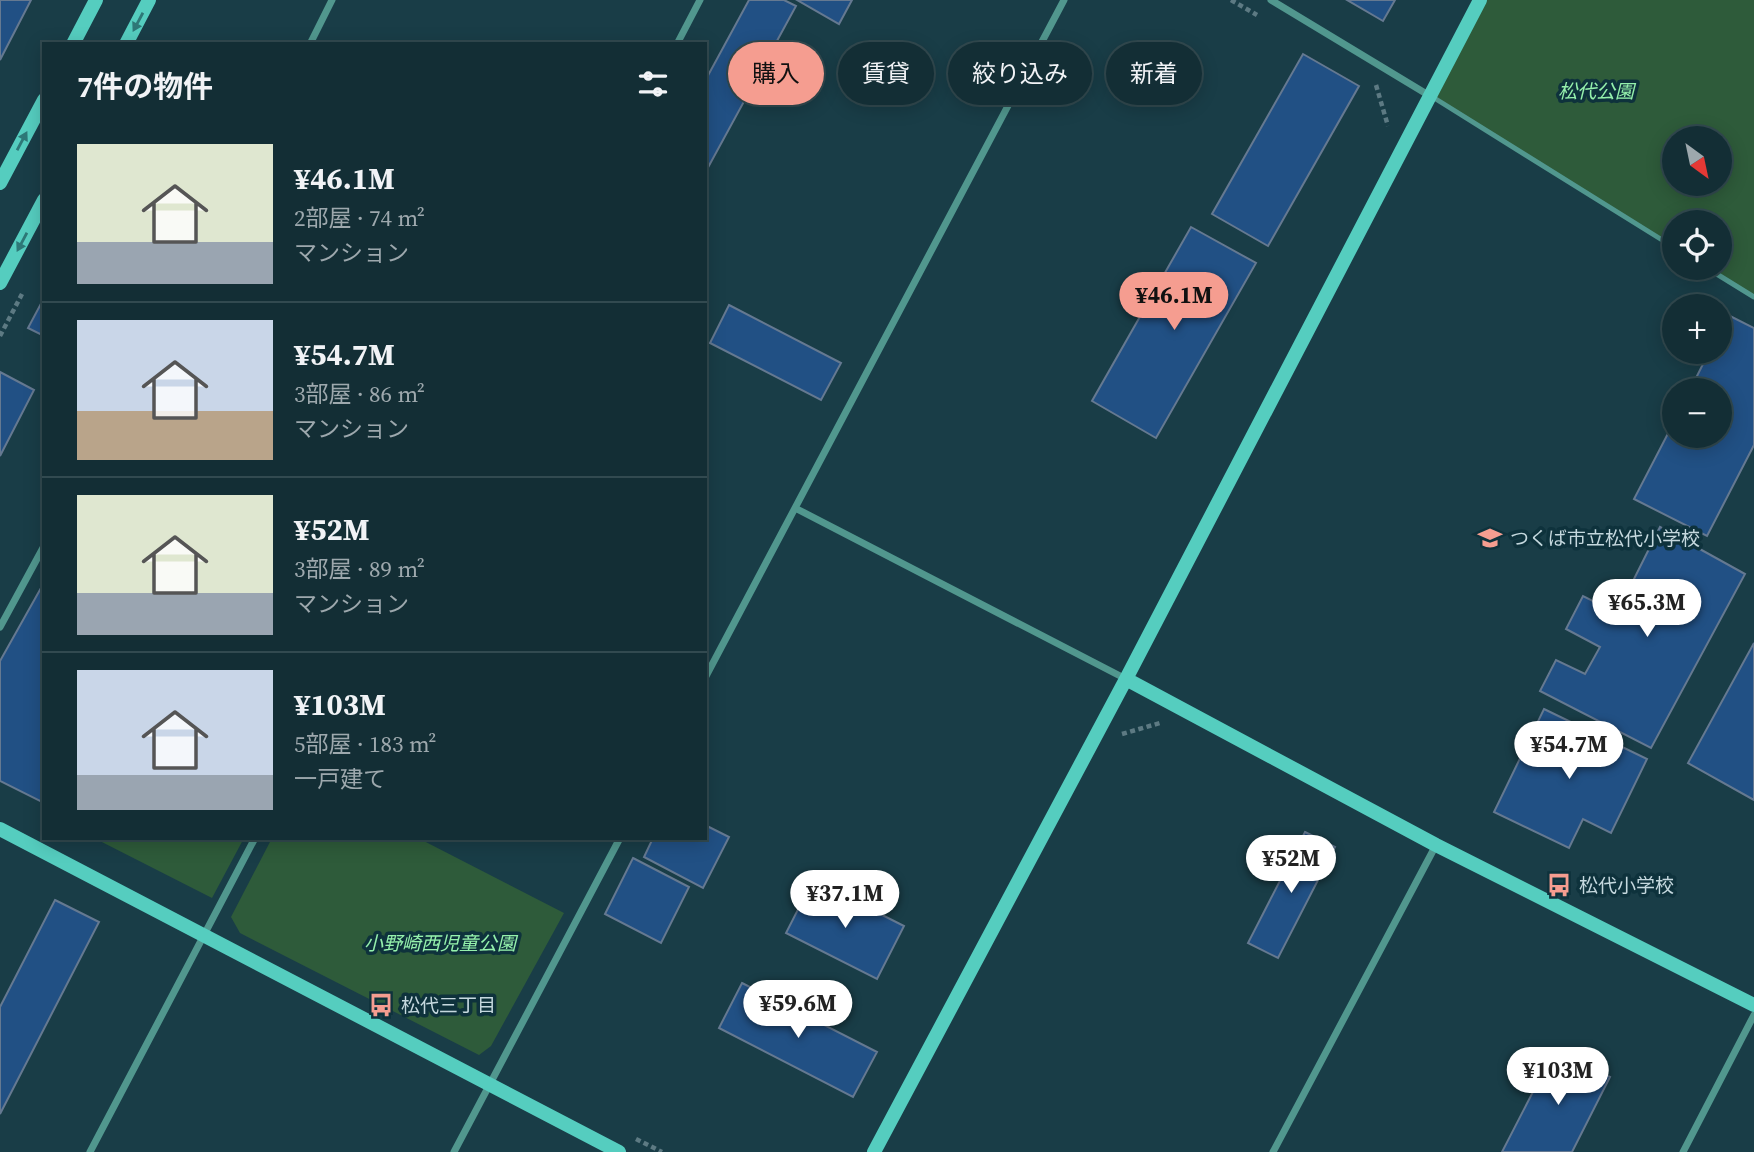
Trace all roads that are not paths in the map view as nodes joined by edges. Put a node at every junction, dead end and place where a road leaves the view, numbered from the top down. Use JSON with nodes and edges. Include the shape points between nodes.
{"nodes":[{"id":1,"x":96,"y":0,"type":"edge"},
{"id":2,"x":149,"y":0,"type":"edge"},
{"id":3,"x":332,"y":0,"type":"edge"},
{"id":4,"x":700,"y":0,"type":"edge"},
{"id":5,"x":1064,"y":0,"type":"edge"},
{"id":6,"x":1270,"y":0,"type":"edge"},
{"id":7,"x":1480,"y":0,"type":"edge"},
{"id":8,"x":74,"y":42,"type":"edge"},
{"id":9,"x":127,"y":42,"type":"edge"},
{"id":10,"x":311,"y":42,"type":"edge"},
{"id":11,"x":678,"y":42,"type":"edge"},
{"id":12,"x":1430,"y":96,"type":"junction"},
{"id":13,"x":42,"y":104,"type":"edge"},
{"id":14,"x":0,"y":183,"type":"edge"},
{"id":15,"x":42,"y":204,"type":"edge"},
{"id":16,"x":1662,"y":240,"type":"edge"},
{"id":17,"x":1726,"y":280,"type":"edge"},
{"id":18,"x":0,"y":284,"type":"edge"},
{"id":19,"x":1754,"y":297,"type":"edge"},
{"id":20,"x":795,"y":508,"type":"junction"},
{"id":21,"x":42,"y":550,"type":"edge"},
{"id":22,"x":0,"y":627,"type":"edge"},
{"id":23,"x":707,"y":674,"type":"edge"},
{"id":24,"x":1126,"y":679,"type":"junction"},
{"id":25,"x":0,"y":829,"type":"edge"},
{"id":26,"x":254,"y":840,"type":"edge"},
{"id":27,"x":619,"y":840,"type":"edge"},
{"id":28,"x":1436,"y":845,"type":"junction"},
{"id":29,"x":204,"y":935,"type":"junction"},
{"id":30,"x":1754,"y":1005,"type":"edge"},
{"id":31,"x":1754,"y":1015,"type":"edge"},
{"id":32,"x":490,"y":1084,"type":"junction"},
{"id":33,"x":90,"y":1152,"type":"edge"},
{"id":34,"x":454,"y":1152,"type":"edge"},
{"id":35,"x":620,"y":1152,"type":"edge"},
{"id":36,"x":874,"y":1152,"type":"edge"},
{"id":37,"x":1273,"y":1152,"type":"edge"},
{"id":38,"x":1683,"y":1152,"type":"edge"}],
"edges":[{"from":1,"to":8,"type":"street"},
{"from":2,"to":9,"type":"street","one_way":true},
{"from":3,"to":10,"type":"street"},
{"from":4,"to":11,"type":"street"},
{"from":5,"to":20,"type":"street"},
{"from":6,"to":12,"type":"street"},
{"from":7,"to":12,"type":"street"},
{"from":12,"to":16,"type":"lane"},
{"from":12,"to":24,"type":"street"},
{"from":14,"to":13,"type":"street","one_way":true},
{"from":15,"to":18,"type":"street","one_way":true},
{"from":17,"to":19,"type":"lane"},
{"from":20,"to":23,"type":"street"},
{"from":20,"to":24,"type":"street"},
{"from":21,"to":22,"type":"street"},
{"from":24,"to":28,"type":"street"},
{"from":24,"to":36,"type":"street"},
{"from":25,"to":29,"type":"street"},
{"from":26,"to":29,"type":"street"},
{"from":27,"to":32,"type":"street"},
{"from":28,"to":30,"type":"street"},
{"from":28,"to":37,"type":"street"},
{"from":29,"to":32,"type":"street"},
{"from":29,"to":33,"type":"street"},
{"from":31,"to":38,"type":"street"},
{"from":32,"to":34,"type":"street"},
{"from":32,"to":35,"type":"street"}]}
